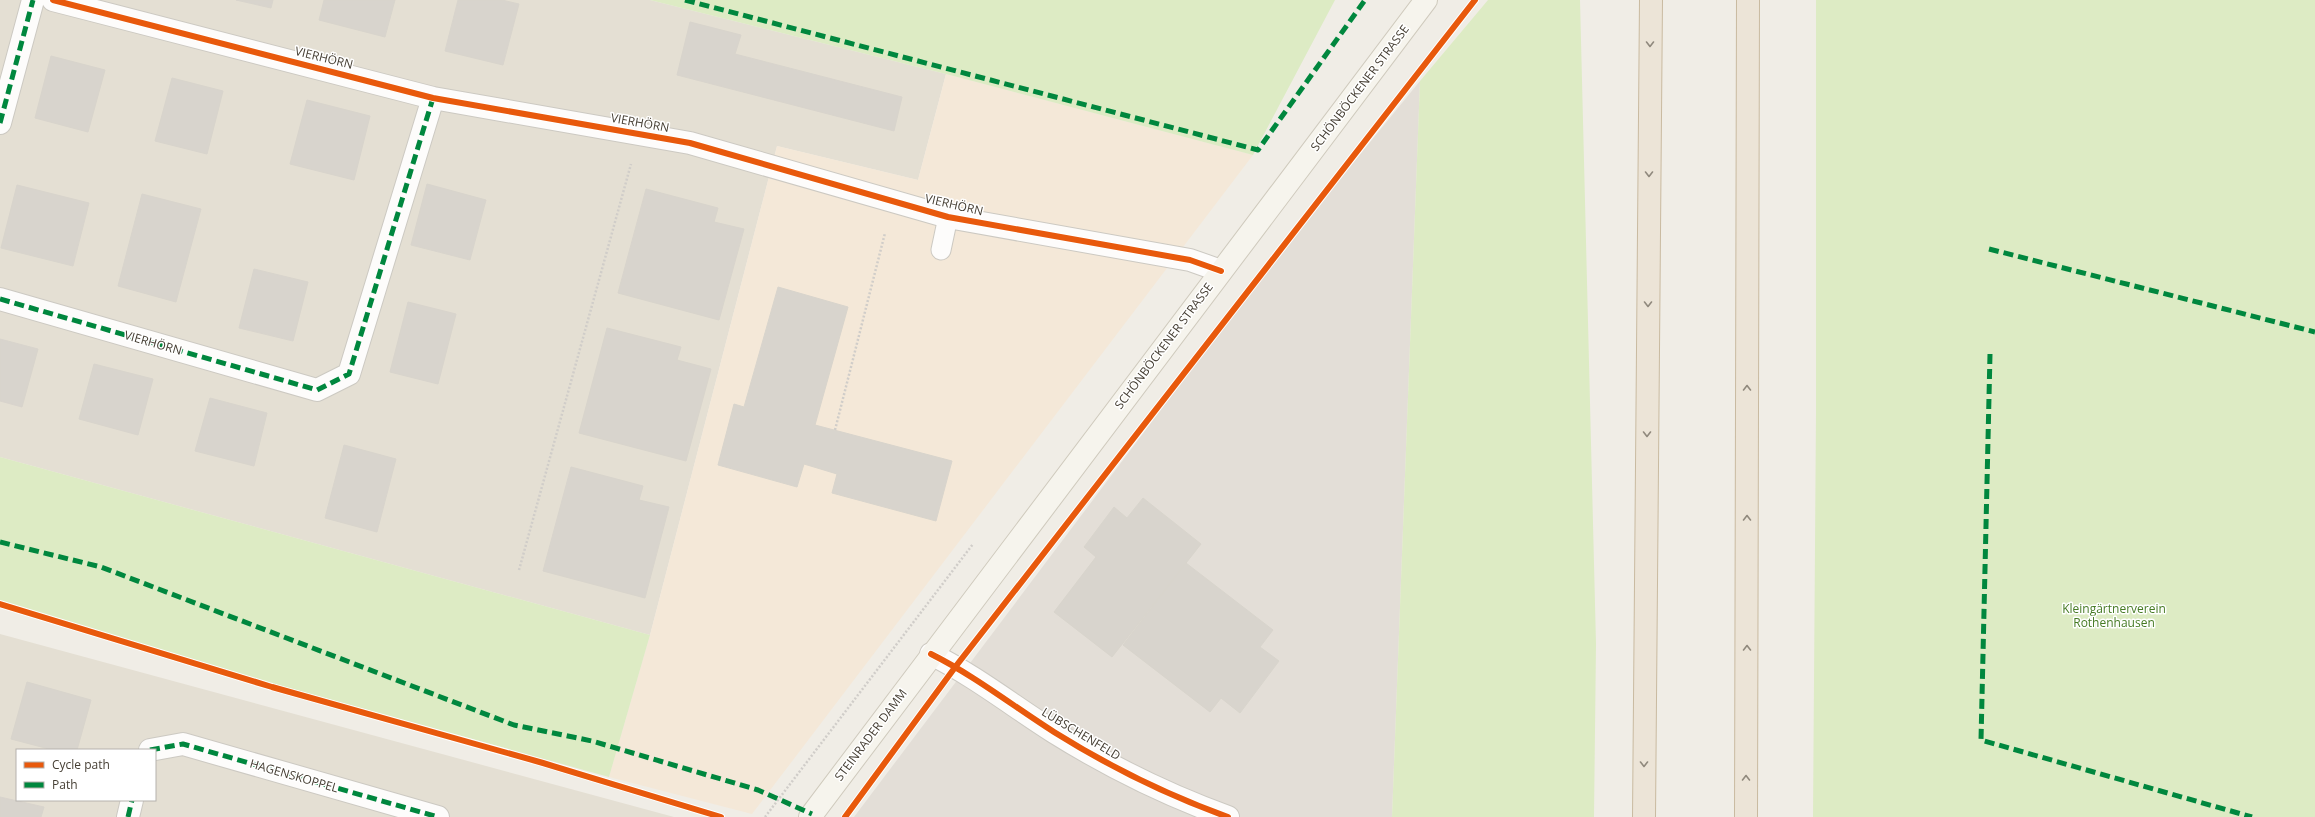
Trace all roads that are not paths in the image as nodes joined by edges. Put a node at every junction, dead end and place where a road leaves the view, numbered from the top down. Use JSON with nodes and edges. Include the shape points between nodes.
{"nodes":[{"id":1,"x":33,"y":0,"type":"edge"},
{"id":2,"x":53,"y":0,"type":"edge"},
{"id":3,"x":1426,"y":0,"type":"edge"},
{"id":4,"x":1748,"y":0,"type":"edge"},
{"id":5,"x":1651,"y":3,"type":"edge"},
{"id":6,"x":433,"y":98,"type":"junction"},
{"id":7,"x":0,"y":123,"type":"edge"},
{"id":8,"x":948,"y":217,"type":"junction"},
{"id":9,"x":941,"y":250,"type":"dead end"},
{"id":10,"x":1222,"y":271,"type":"junction"},
{"id":11,"x":0,"y":299,"type":"edge"},
{"id":12,"x":931,"y":654,"type":"junction"},
{"id":13,"x":156,"y":749,"type":"edge"},
{"id":14,"x":132,"y":801,"type":"edge"},
{"id":15,"x":128,"y":817,"type":"edge"},
{"id":16,"x":438,"y":817,"type":"edge"},
{"id":17,"x":810,"y":817,"type":"edge"},
{"id":18,"x":1228,"y":817,"type":"edge"},
{"id":19,"x":1644,"y":817,"type":"edge"},
{"id":20,"x":1746,"y":817,"type":"edge"}],
"edges":[{"from":1,"to":7,"type":"street"},
{"from":2,"to":6,"type":"street","name":"VIERHÖRN"},
{"from":3,"to":10,"type":"main road","name":"SCHÖNBÖCKENER STRASSE"},
{"from":20,"to":4,"type":"highway","one_way":true},
{"from":5,"to":19,"type":"highway","one_way":true},
{"from":6,"to":8,"type":"street","name":"VIERHÖRN","via":[[690,143]]},
{"from":6,"to":11,"type":"street","name":"VIERHÖRN","via":[[349,374],[317,390]]},
{"from":8,"to":9,"type":"lane"},
{"from":8,"to":10,"type":"street","name":"VIERHÖRN","via":[[1190,260]]},
{"from":10,"to":12,"type":"main road","name":"SCHÖNBÖCKENER STRASSE"},
{"from":12,"to":17,"type":"main road","name":"STEINRADER DAMM"},
{"from":12,"to":18,"type":"street","name":"LÜBSCHENFELD","via":[[956,666],[1054,732],[1131,777]]},
{"from":13,"to":16,"type":"street","name":"HAGENSKOPPEL","via":[[183,744]]},
{"from":14,"to":15,"type":"street"}]}
